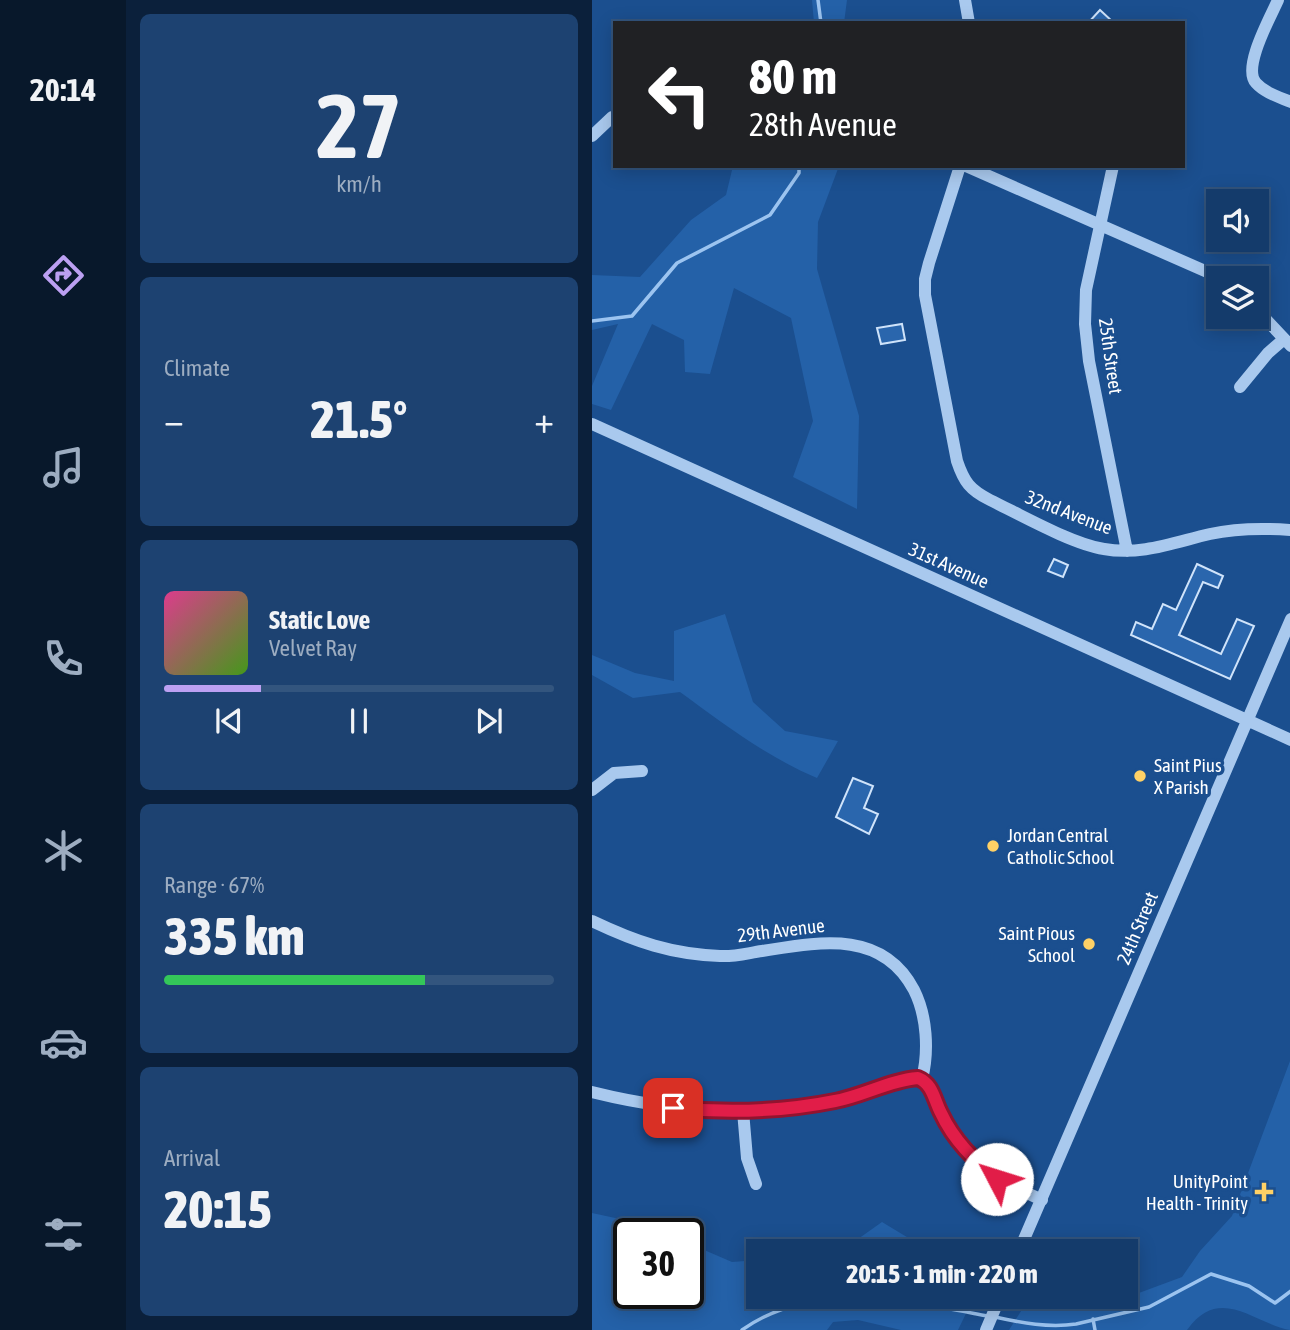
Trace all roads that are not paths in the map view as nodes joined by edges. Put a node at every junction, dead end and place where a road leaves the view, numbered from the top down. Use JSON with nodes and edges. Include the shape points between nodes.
{"nodes":[{"id":1,"x":965,"y":0,"type":"edge"},
{"id":2,"x":1278,"y":0,"type":"edge"},
{"id":3,"x":969,"y":21,"type":"edge"},
{"id":4,"x":1290,"y":102,"type":"edge"},
{"id":5,"x":612,"y":117,"type":"dead end"},
{"id":6,"x":592,"y":136,"type":"edge"},
{"id":7,"x":959,"y":168,"type":"edge"},
{"id":8,"x":971,"y":168,"type":"edge"},
{"id":9,"x":1113,"y":168,"type":"edge"},
{"id":10,"x":1100,"y":224,"type":"junction"},
{"id":11,"x":1206,"y":271,"type":"edge"},
{"id":12,"x":1269,"y":323,"type":"edge"},
{"id":13,"x":1287,"y":343,"type":"edge"},
{"id":14,"x":1240,"y":387,"type":"dead end"},
{"id":15,"x":592,"y":424,"type":"edge"},
{"id":16,"x":1290,"y":530,"type":"edge"},
{"id":17,"x":1127,"y":551,"type":"junction"},
{"id":18,"x":1290,"y":619,"type":"edge"},
{"id":19,"x":1247,"y":720,"type":"junction"},
{"id":20,"x":1290,"y":740,"type":"edge"},
{"id":21,"x":642,"y":771,"type":"dead end"},
{"id":22,"x":592,"y":790,"type":"edge"},
{"id":23,"x":592,"y":921,"type":"edge"},
{"id":24,"x":922,"y":1079,"type":"junction"},
{"id":25,"x":592,"y":1092,"type":"edge"},
{"id":26,"x":742,"y":1111,"type":"junction"},
{"id":27,"x":756,"y":1184,"type":"dead end"},
{"id":28,"x":1042,"y":1200,"type":"junction"},
{"id":29,"x":1024,"y":1239,"type":"edge"},
{"id":30,"x":995,"y":1309,"type":"edge"},
{"id":31,"x":986,"y":1330,"type":"edge"}],
"edges":[{"from":1,"to":3,"type":"street"},
{"from":2,"to":4,"type":"street","via":[[1251,74],[1258,85]]},
{"from":5,"to":6,"type":"street"},
{"from":7,"to":17,"type":"street","name":"32nd Avenue","via":[[925,287],[957,461],[966,483],[978,494],[1091,546]]},
{"from":8,"to":10,"type":"street"},
{"from":9,"to":10,"type":"street","name":"25th Street"},
{"from":10,"to":11,"type":"street"},
{"from":10,"to":17,"type":"street","name":"25th Street","via":[[1084,324]]},
{"from":12,"to":13,"type":"street"},
{"from":13,"to":14,"type":"street","via":[[1268,353]]},
{"from":15,"to":19,"type":"street","name":"31st Avenue"},
{"from":16,"to":17,"type":"street","name":"32nd Avenue","via":[[1227,531]]},
{"from":18,"to":19,"type":"street","name":"24th Street"},
{"from":19,"to":20,"type":"street","name":"31st Avenue"},
{"from":19,"to":28,"type":"street","name":"24th Street"},
{"from":21,"to":22,"type":"street","via":[[614,773]]},
{"from":23,"to":24,"type":"street","name":"29th Avenue","via":[[646,945],[685,954],[724,956],[834,942],[880,953],[903,972],[917,996],[925,1031]]},
{"from":24,"to":26,"type":"street","via":[[837,1101]]},
{"from":24,"to":28,"type":"street","via":[[950,1130],[971,1156],[997,1179]]},
{"from":25,"to":26,"type":"street","via":[[658,1106]]},
{"from":26,"to":27,"type":"street","via":[[747,1158]]},
{"from":28,"to":29,"type":"street","name":"24th Street"},
{"from":30,"to":31,"type":"street"}]}
